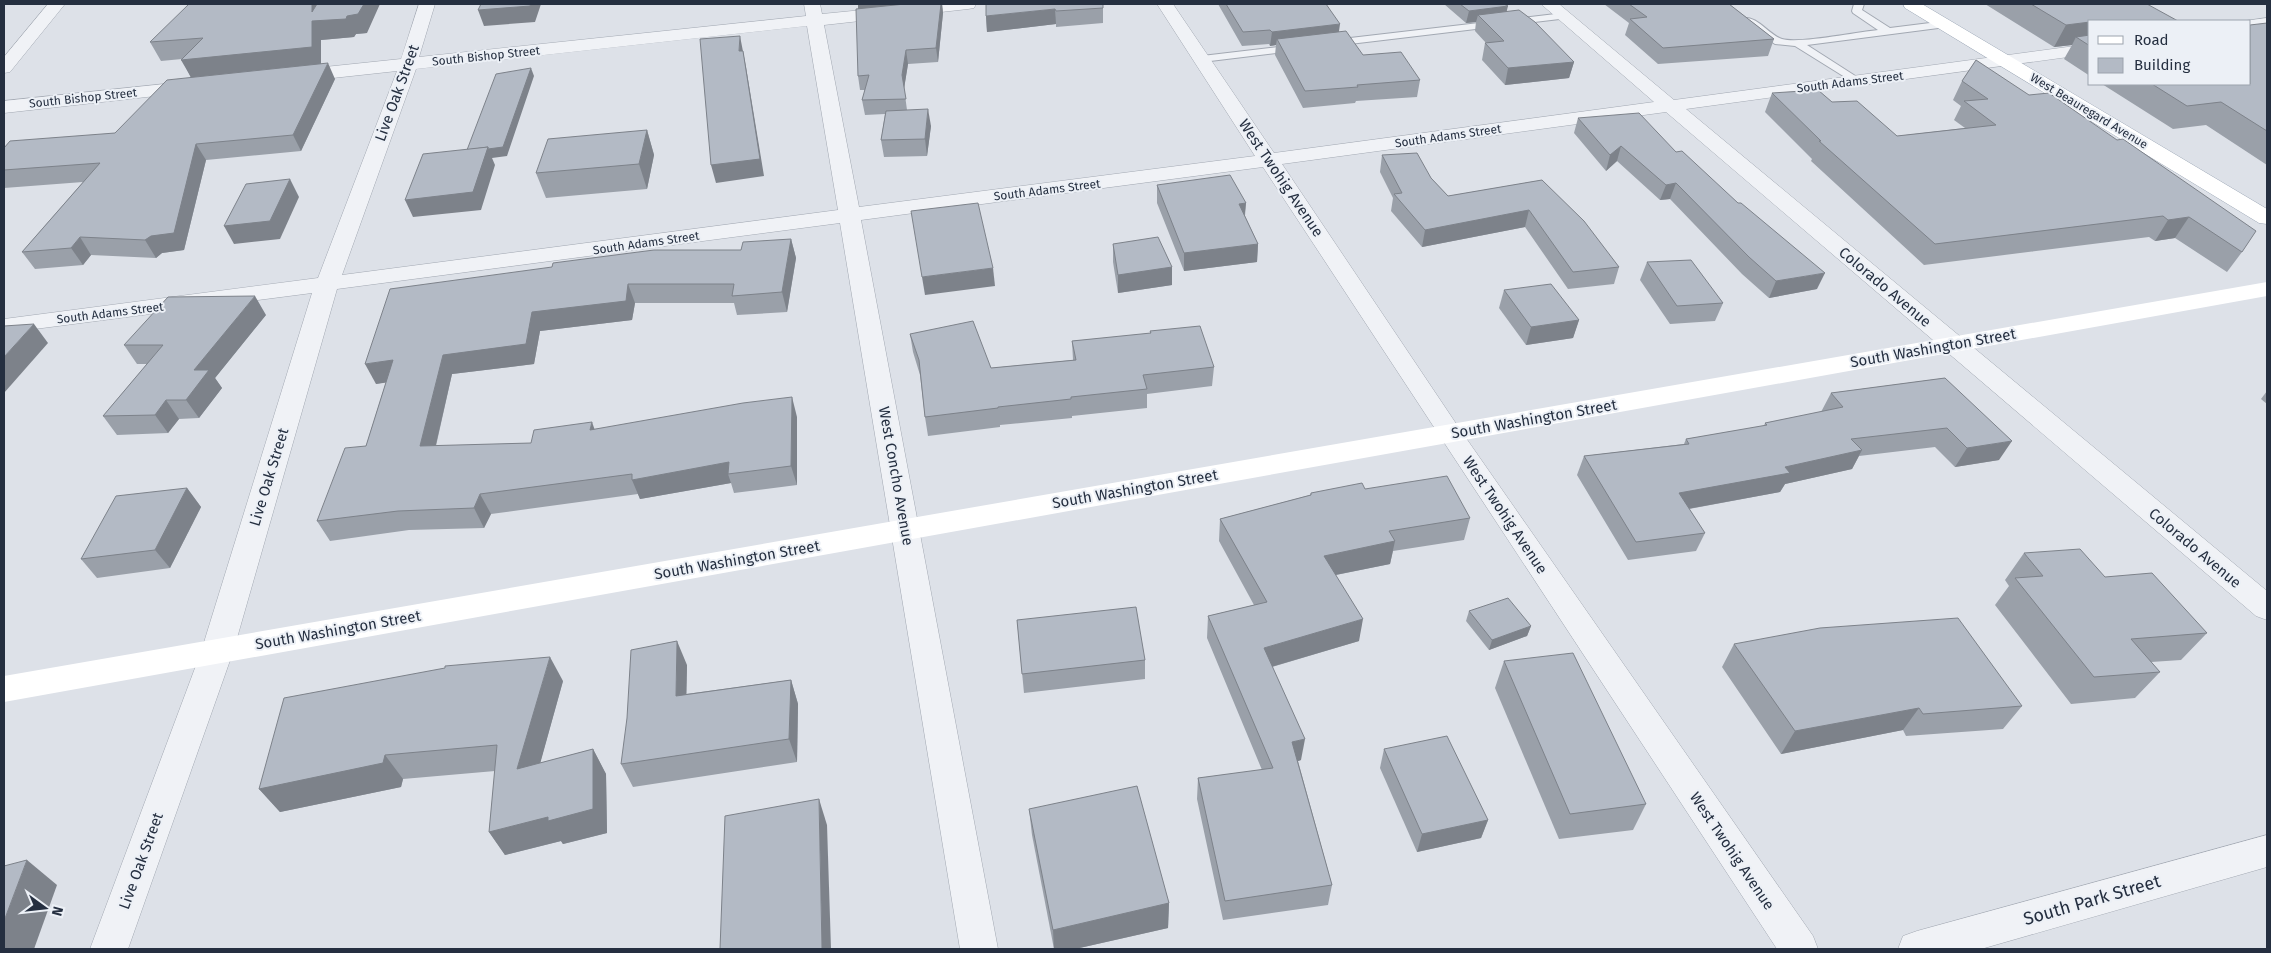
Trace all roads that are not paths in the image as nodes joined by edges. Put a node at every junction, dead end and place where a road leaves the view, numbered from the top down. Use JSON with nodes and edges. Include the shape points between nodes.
{"nodes":[{"id":1,"x":57,"y":4,"type":"edge"},
{"id":2,"x":427,"y":4,"type":"edge"},
{"id":3,"x":968,"y":4,"type":"edge"},
{"id":4,"x":1165,"y":4,"type":"edge"},
{"id":5,"x":1859,"y":4,"type":"edge"},
{"id":6,"x":1911,"y":4,"type":"edge"},
{"id":7,"x":1557,"y":10,"type":"edge"},
{"id":8,"x":814,"y":12,"type":"edge"},
{"id":9,"x":1744,"y":18,"type":"edge"},
{"id":10,"x":2267,"y":23,"type":"edge"},
{"id":11,"x":1946,"y":24,"type":"junction"},
{"id":12,"x":2251,"y":26,"type":"edge"},
{"id":13,"x":1889,"y":32,"type":"junction"},
{"id":14,"x":1798,"y":43,"type":"junction"},
{"id":15,"x":2088,"y":49,"type":"edge"},
{"id":16,"x":1202,"y":59,"type":"junction"},
{"id":17,"x":2006,"y":61,"type":"junction"},
{"id":18,"x":408,"y":65,"type":"junction"},
{"id":19,"x":4,"y":68,"type":"edge"},
{"id":20,"x":280,"y":78,"type":"edge"},
{"id":21,"x":1856,"y":81,"type":"junction"},
{"id":22,"x":211,"y":85,"type":"edge"},
{"id":23,"x":1670,"y":105,"type":"junction"},
{"id":24,"x":4,"y":107,"type":"edge"},
{"id":25,"x":1270,"y":160,"type":"junction"},
{"id":26,"x":850,"y":216,"type":"junction"},
{"id":27,"x":2267,"y":218,"type":"edge"},
{"id":28,"x":326,"y":286,"type":"junction"},
{"id":29,"x":2267,"y":289,"type":"edge"},
{"id":30,"x":4,"y":326,"type":"edge"},
{"id":31,"x":1954,"y":344,"type":"junction"},
{"id":32,"x":1450,"y":434,"type":"junction"},
{"id":33,"x":905,"y":530,"type":"junction"},
{"id":34,"x":2267,"y":608,"type":"edge"},
{"id":35,"x":217,"y":652,"type":"junction"},
{"id":36,"x":4,"y":689,"type":"edge"},
{"id":37,"x":2267,"y":851,"type":"edge"},
{"id":38,"x":109,"y":949,"type":"edge"},
{"id":39,"x":978,"y":949,"type":"edge"},
{"id":40,"x":1799,"y":949,"type":"edge"},
{"id":41,"x":1917,"y":949,"type":"edge"}],
"edges":[{"from":1,"to":19,"type":"street"},
{"from":2,"to":18,"type":"street","name":"Live Oak Street"},
{"from":3,"to":8,"type":"street","name":"South Bishop Street"},
{"from":4,"to":16,"type":"street","name":"West Twohig Avenue"},
{"from":5,"to":13,"type":"lane","via":[[1857,12]]},
{"from":6,"to":11,"type":"street","name":"West Beauregard Avenue"},
{"from":7,"to":16,"type":"lane"},
{"from":7,"to":23,"type":"street","name":"Colorado Avenue"},
{"from":8,"to":18,"type":"street","name":"South Bishop Street"},
{"from":8,"to":26,"type":"street","name":"West Concho Avenue"},
{"from":9,"to":14,"type":"lane","via":[[1779,42]]},
{"from":10,"to":12,"type":"street"},
{"from":11,"to":13,"type":"lane"},
{"from":11,"to":17,"type":"street","name":"West Beauregard Avenue"},
{"from":13,"to":14,"type":"lane"},
{"from":14,"to":21,"type":"lane"},
{"from":15,"to":17,"type":"street","name":"South Adams Street"},
{"from":16,"to":25,"type":"street","name":"West Twohig Avenue"},
{"from":17,"to":21,"type":"street","name":"South Adams Street"},
{"from":17,"to":27,"type":"street","name":"West Beauregard Avenue"},
{"from":18,"to":20,"type":"street","name":"South Bishop Street"},
{"from":18,"to":28,"type":"street","name":"Live Oak Street"},
{"from":21,"to":23,"type":"street","name":"South Adams Street"},
{"from":22,"to":24,"type":"street","name":"South Bishop Street"},
{"from":23,"to":25,"type":"street","name":"South Adams Street"},
{"from":23,"to":31,"type":"street","name":"Colorado Avenue"},
{"from":25,"to":26,"type":"street","name":"South Adams Street"},
{"from":25,"to":32,"type":"street","name":"West Twohig Avenue"},
{"from":26,"to":28,"type":"street","name":"South Adams Street"},
{"from":26,"to":33,"type":"street","name":"West Concho Avenue"},
{"from":28,"to":30,"type":"street","name":"South Adams Street"},
{"from":28,"to":35,"type":"street","name":"Live Oak Street"},
{"from":29,"to":31,"type":"street","name":"South Washington Street"},
{"from":31,"to":32,"type":"street","name":"South Washington Street"},
{"from":31,"to":34,"type":"street","name":"Colorado Avenue"},
{"from":32,"to":33,"type":"street","name":"South Washington Street"},
{"from":32,"to":40,"type":"street","name":"West Twohig Avenue"},
{"from":33,"to":35,"type":"street","name":"South Washington Street"},
{"from":33,"to":39,"type":"street","name":"West Concho Avenue"},
{"from":35,"to":36,"type":"street","name":"South Washington Street"},
{"from":35,"to":38,"type":"street","name":"Live Oak Street"},
{"from":37,"to":41,"type":"street","name":"South Park Street"}]}
